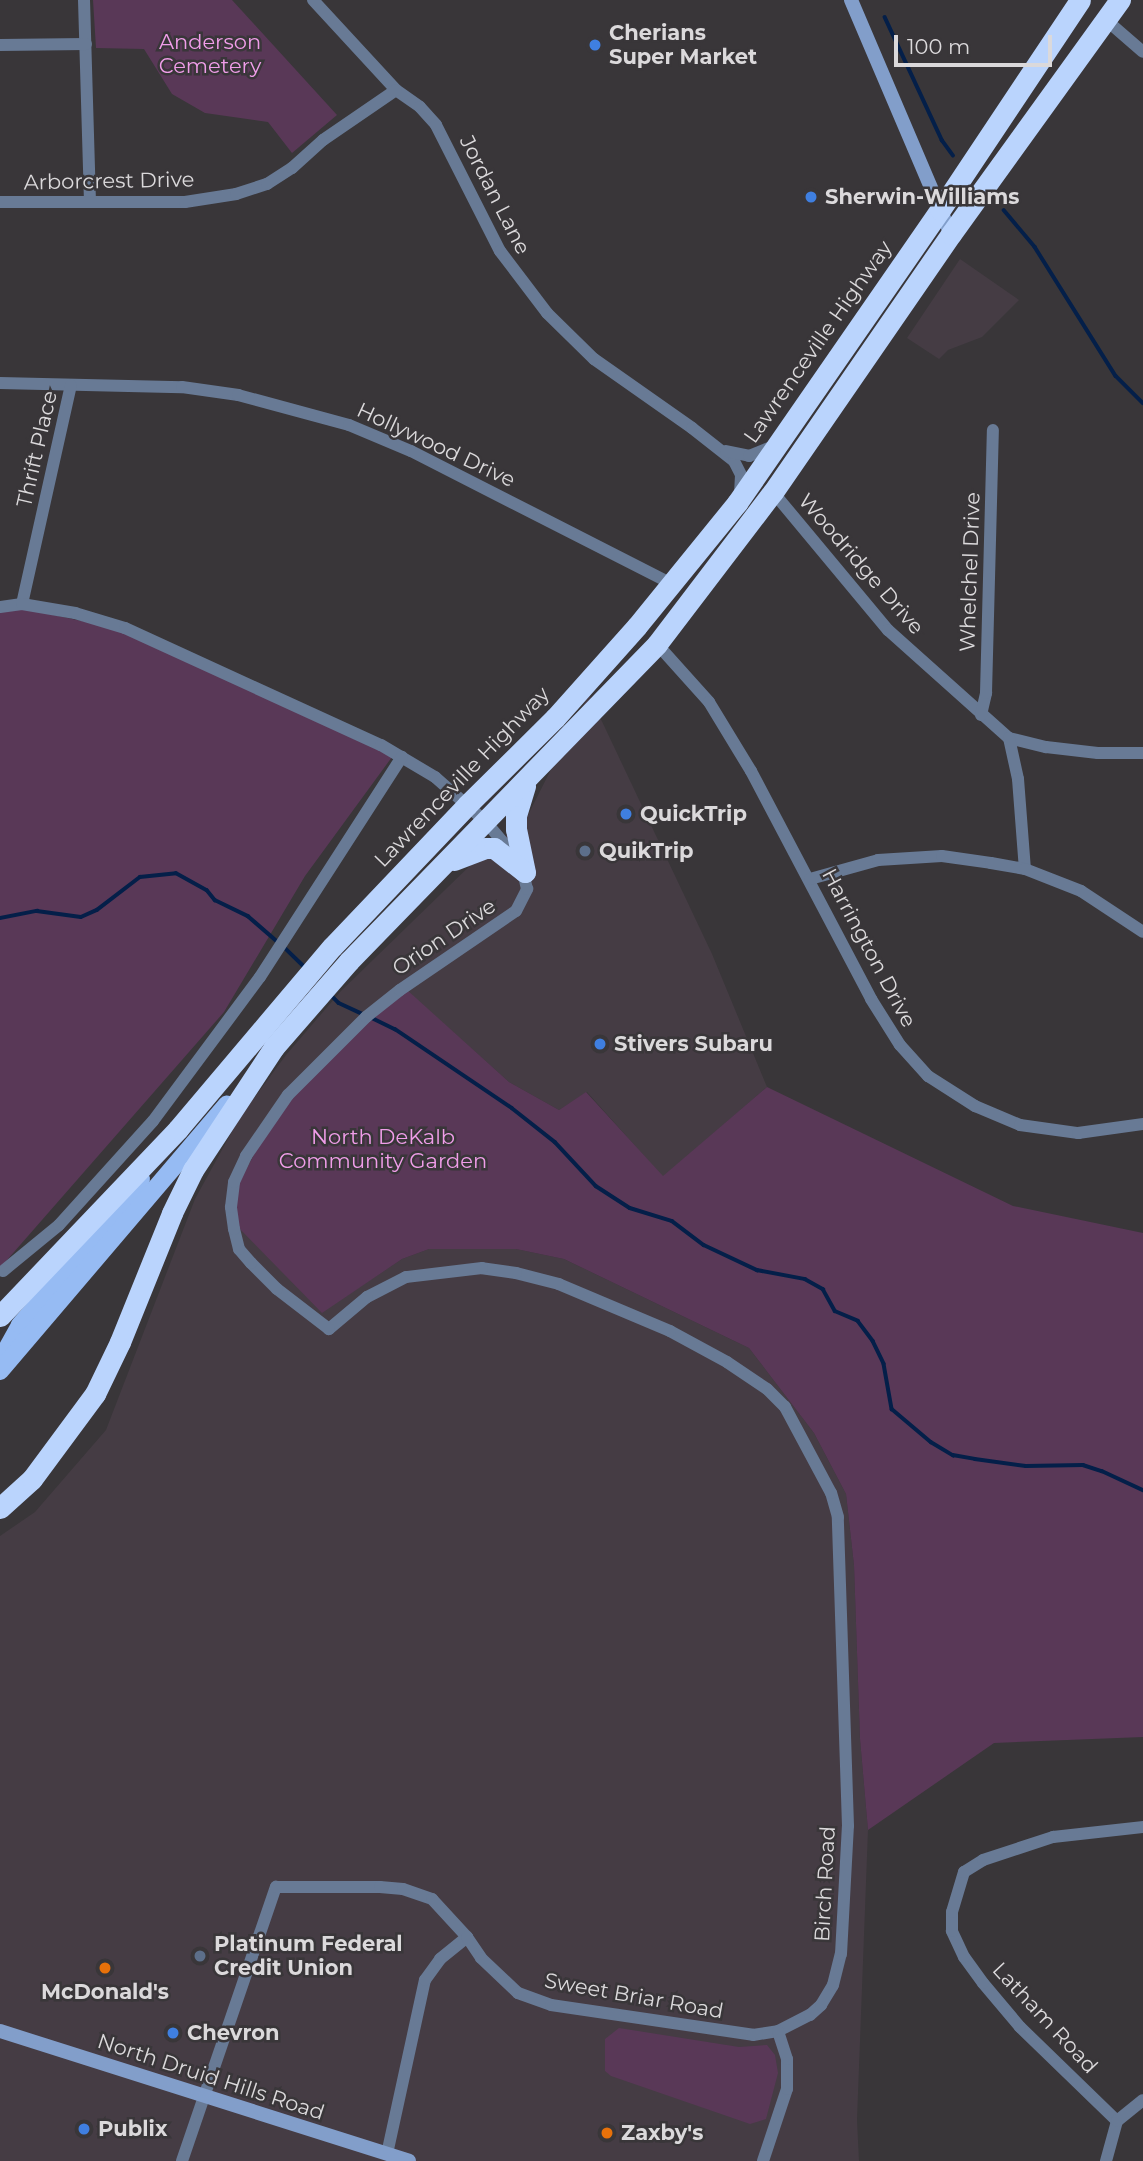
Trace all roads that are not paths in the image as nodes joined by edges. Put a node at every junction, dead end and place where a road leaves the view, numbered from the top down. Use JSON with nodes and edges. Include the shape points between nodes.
{"nodes":[{"id":1,"x":84,"y":0,"type":"edge"},
{"id":2,"x":313,"y":0,"type":"edge"},
{"id":3,"x":852,"y":0,"type":"edge"},
{"id":4,"x":1120,"y":0,"type":"edge"},
{"id":5,"x":1074,"y":6,"type":"edge"},
{"id":6,"x":1105,"y":19,"type":"junction"},
{"id":7,"x":86,"y":44,"type":"junction"},
{"id":8,"x":0,"y":45,"type":"edge"},
{"id":9,"x":1143,"y":52,"type":"edge"},
{"id":10,"x":396,"y":90,"type":"junction"},
{"id":11,"x":0,"y":202,"type":"edge"},
{"id":12,"x":90,"y":202,"type":"junction"},
{"id":13,"x":940,"y":210,"type":"junction"},
{"id":14,"x":951,"y":234,"type":"junction"},
{"id":15,"x":0,"y":383,"type":"edge"},
{"id":16,"x":71,"y":385,"type":"junction"},
{"id":17,"x":993,"y":430,"type":"dead end"},
{"id":18,"x":781,"y":438,"type":"junction"},
{"id":19,"x":719,"y":448,"type":"junction"},
{"id":20,"x":773,"y":492,"type":"junction"},
{"id":21,"x":737,"y":503,"type":"junction"},
{"id":22,"x":672,"y":584,"type":"junction"},
{"id":23,"x":22,"y":604,"type":"junction"},
{"id":24,"x":0,"y":607,"type":"edge"},
{"id":25,"x":657,"y":644,"type":"junction"},
{"id":26,"x":981,"y":715,"type":"junction"},
{"id":27,"x":1009,"y":738,"type":"junction"},
{"id":28,"x":1143,"y":754,"type":"edge"},
{"id":29,"x":402,"y":757,"type":"junction"},
{"id":30,"x":527,"y":780,"type":"junction"},
{"id":31,"x":467,"y":805,"type":"junction"},
{"id":32,"x":486,"y":822,"type":"junction"},
{"id":33,"x":446,"y":863,"type":"junction"},
{"id":34,"x":1025,"y":869,"type":"junction"},
{"id":35,"x":525,"y":872,"type":"junction"},
{"id":36,"x":810,"y":879,"type":"junction"},
{"id":37,"x":1143,"y":932,"type":"edge"},
{"id":38,"x":274,"y":1047,"type":"junction"},
{"id":39,"x":1143,"y":1124,"type":"edge"},
{"id":40,"x":178,"y":1129,"type":"junction"},
{"id":41,"x":3,"y":1271,"type":"dead end"},
{"id":42,"x":0,"y":1316,"type":"edge"},
{"id":43,"x":329,"y":1329,"type":"joint"},
{"id":44,"x":0,"y":1362,"type":"edge"},
{"id":45,"x":0,"y":1371,"type":"edge"},
{"id":46,"x":0,"y":1508,"type":"edge"},
{"id":47,"x":1143,"y":1827,"type":"edge"},
{"id":48,"x":467,"y":1937,"type":"junction"},
{"id":49,"x":0,"y":2031,"type":"edge"},
{"id":50,"x":778,"y":2031,"type":"junction"},
{"id":51,"x":204,"y":2098,"type":"junction"},
{"id":52,"x":1143,"y":2100,"type":"edge"},
{"id":53,"x":1117,"y":2121,"type":"junction"},
{"id":54,"x":387,"y":2154,"type":"junction"},
{"id":55,"x":182,"y":2161,"type":"edge"},
{"id":56,"x":409,"y":2161,"type":"edge"},
{"id":57,"x":763,"y":2161,"type":"edge"},
{"id":58,"x":1106,"y":2161,"type":"edge"}],
"edges":[{"from":1,"to":7,"type":"street"},
{"from":2,"to":10,"type":"street","name":"Jordan Lane"},
{"from":3,"to":13,"type":"main road"},
{"from":4,"to":6,"type":"highway"},
{"from":5,"to":13,"type":"highway","name":"Lawrenceville Highway"},
{"from":6,"to":9,"type":"street"},
{"from":6,"to":14,"type":"highway"},
{"from":7,"to":8,"type":"street"},
{"from":7,"to":12,"type":"street"},
{"from":10,"to":12,"type":"street","name":"Arborcrest Drive","via":[[267,184],[185,202]]},
{"from":10,"to":19,"type":"street","name":"Jordan Lane","via":[[420,107],[443,135],[500,251],[547,313],[594,359]]},
{"from":11,"to":12,"type":"street","name":"Arborcrest Drive"},
{"from":13,"to":14,"type":"main road"},
{"from":13,"to":18,"type":"highway","name":"Lawrenceville Highway"},
{"from":14,"to":20,"type":"highway"},
{"from":15,"to":16,"type":"street","name":"Hollywood Drive"},
{"from":16,"to":22,"type":"street","name":"Hollywood Drive","via":[[182,387],[227,393],[349,425],[411,451]]},
{"from":16,"to":23,"type":"street","name":"Thrift Place"},
{"from":17,"to":26,"type":"street","name":"Whelchel Drive","via":[[986,693]]},
{"from":18,"to":19,"type":"street","name":"Jordan Lane","via":[[754,456]]},
{"from":18,"to":21,"type":"highway","name":"Lawrenceville Highway"},
{"from":19,"to":21,"type":"street","name":"Jordan Lane","via":[[740,469]]},
{"from":20,"to":25,"type":"highway"},
{"from":20,"to":26,"type":"street","name":"Woodridge Drive","via":[[888,630]]},
{"from":21,"to":22,"type":"highway","name":"Lawrenceville Highway"},
{"from":22,"to":31,"type":"highway","name":"Lawrenceville Highway","via":[[555,718]]},
{"from":23,"to":24,"type":"street"},
{"from":23,"to":29,"type":"street","via":[[125,628]]},
{"from":25,"to":30,"type":"highway"},
{"from":25,"to":36,"type":"street","name":"Harrington Drive","via":[[709,702]]},
{"from":26,"to":27,"type":"street","name":"Woodridge Drive"},
{"from":27,"to":28,"type":"street","name":"Woodridge Drive","via":[[1098,754]]},
{"from":27,"to":34,"type":"street","via":[[1018,779]]},
{"from":29,"to":31,"type":"street"},
{"from":29,"to":41,"type":"street","via":[[260,977],[153,1121],[59,1225]]},
{"from":30,"to":32,"type":"highway"},
{"from":30,"to":35,"type":"highway","via":[[516,817]]},
{"from":31,"to":32,"type":"street"},
{"from":31,"to":40,"type":"highway","name":"Lawrenceville Highway","via":[[332,947]]},
{"from":32,"to":33,"type":"highway"},
{"from":32,"to":35,"type":"street"},
{"from":33,"to":35,"type":"highway","via":[[494,848]]},
{"from":33,"to":38,"type":"highway","via":[[349,961]]},
{"from":34,"to":36,"type":"street","via":[[942,856],[878,860]]},
{"from":34,"to":37,"type":"street","via":[[1081,891]]},
{"from":35,"to":43,"type":"street","name":"Orion Drive","via":[[527,889],[516,911],[400,990],[341,1040],[288,1096],[246,1156],[234,1182],[231,1207],[239,1249],[277,1289]]},
{"from":36,"to":39,"type":"street","name":"Harrington Drive","via":[[871,999],[900,1045],[928,1076],[975,1106],[1020,1125],[1078,1133]]},
{"from":38,"to":45,"type":"main road"},
{"from":38,"to":46,"type":"highway","via":[[193,1170],[95,1394],[32,1479]]},
{"from":40,"to":42,"type":"highway"},
{"from":40,"to":44,"type":"main road","name":"Lawrenceville Highway","via":[[113,1218],[20,1325]]},
{"from":43,"to":50,"type":"street","name":"Birch Road","via":[[367,1297],[406,1277],[482,1268],[559,1284],[670,1331],[727,1362],[785,1407],[831,1493],[838,1517],[848,1826],[841,1954],[833,1985],[821,2005]]},
{"from":47,"to":53,"type":"street","name":"Latham Road","via":[[1053,1838],[983,1860],[964,1872],[952,1912],[951,1931],[983,1983],[1020,2027]]},
{"from":48,"to":50,"type":"street","name":"Sweet Briar Road","via":[[481,1958],[518,1993],[551,2005],[707,2030],[753,2035]]},
{"from":48,"to":51,"type":"street","name":"Sweet Briar Road","via":[[432,1899],[403,1889],[276,1887]]},
{"from":48,"to":54,"type":"street","via":[[440,1959],[425,1980]]},
{"from":49,"to":51,"type":"main road","name":"North Druid Hills Road"},
{"from":50,"to":57,"type":"street","via":[[787,2059],[787,2089]]},
{"from":51,"to":54,"type":"main road","name":"North Druid Hills Road"},
{"from":51,"to":55,"type":"street"},
{"from":52,"to":53,"type":"street"},
{"from":53,"to":58,"type":"street"},
{"from":54,"to":56,"type":"main road","name":"North Druid Hills Road"}]}
